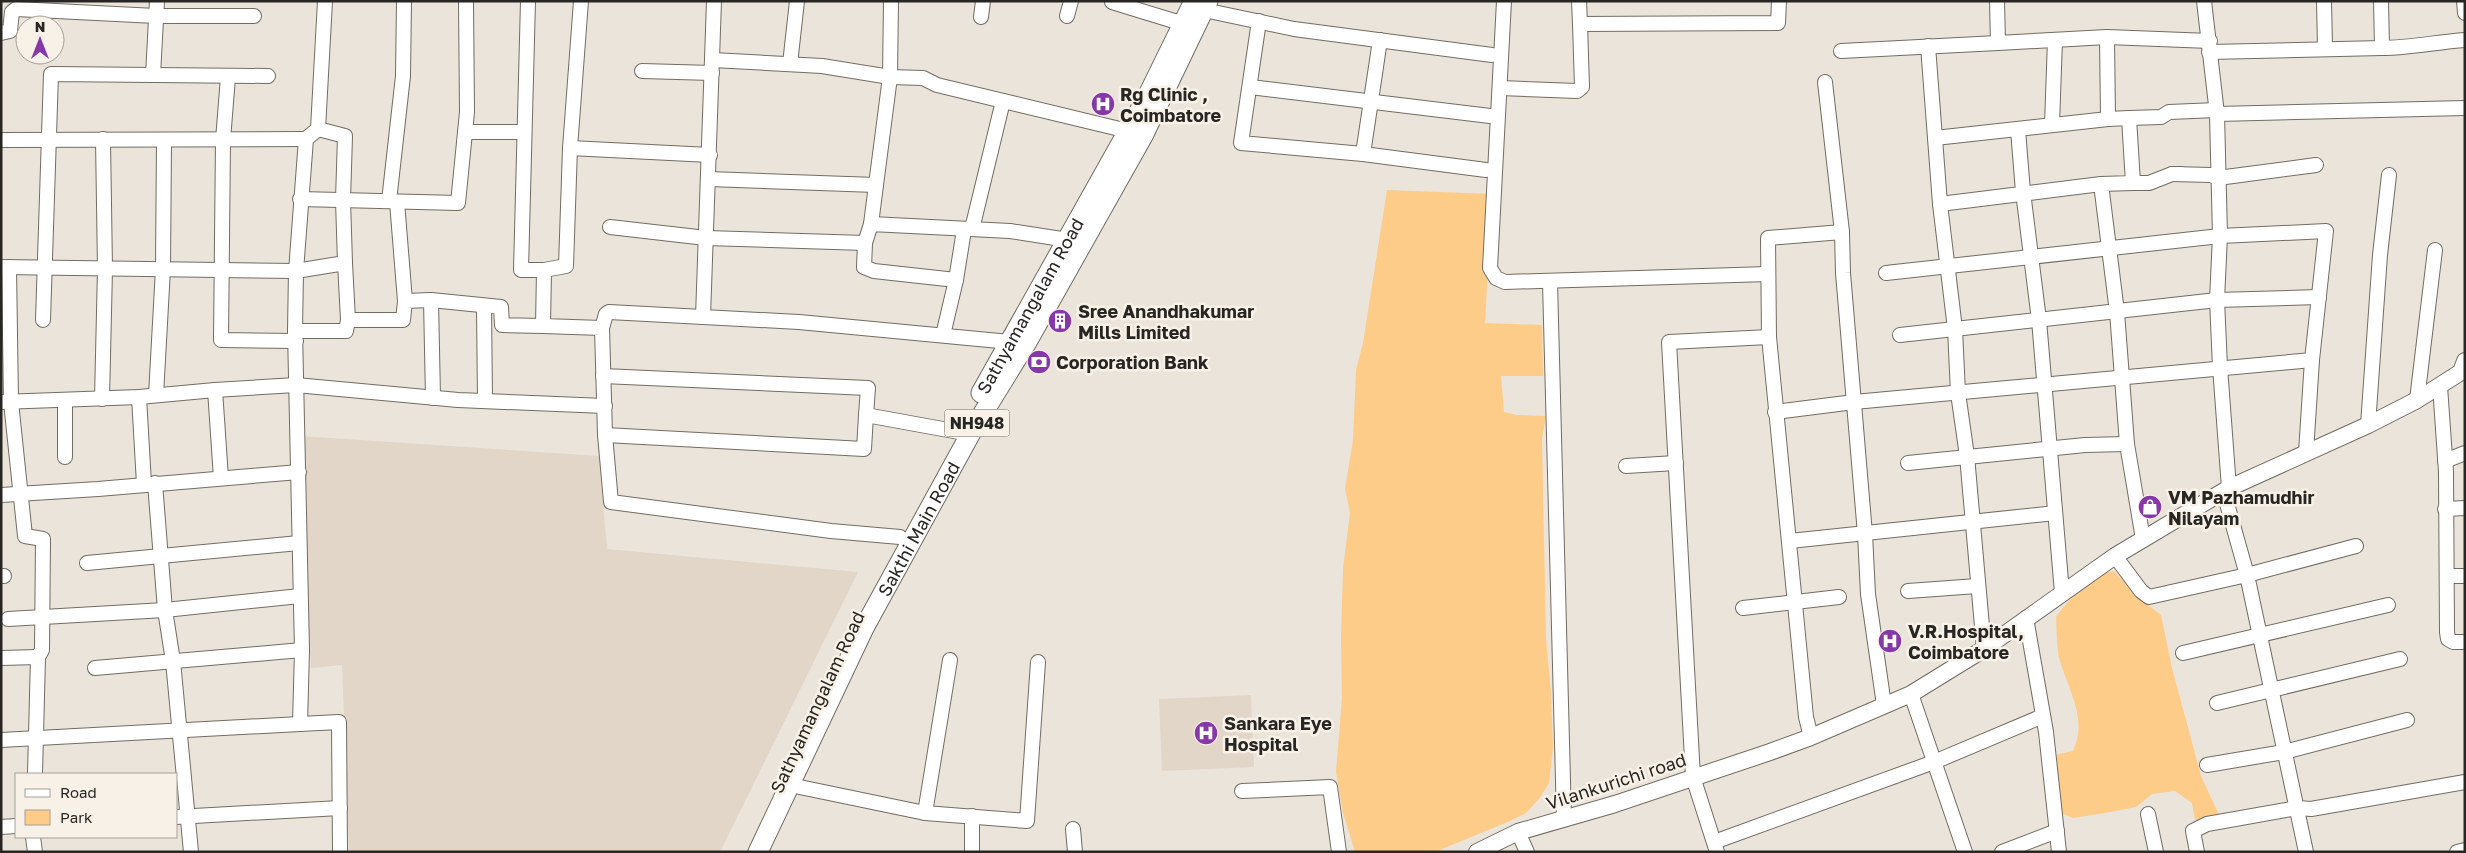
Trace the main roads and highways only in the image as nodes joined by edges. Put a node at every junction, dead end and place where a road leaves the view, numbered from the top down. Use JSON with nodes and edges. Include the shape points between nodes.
{"nodes":[{"id":1,"x":1202,"y":4,"type":"edge"},
{"id":2,"x":1144,"y":117,"type":"junction"},
{"id":3,"x":2464,"y":368,"type":"edge"},
{"id":4,"x":746,"y":852,"type":"edge"},
{"id":5,"x":758,"y":852,"type":"edge"},
{"id":6,"x":1477,"y":852,"type":"edge"}],
"edges":[{"from":1,"to":2,"type":"highway","name":"Sakthi Main Road","number":"NH948"},
{"from":1,"to":2,"type":"highway","name":"Sathyamangalam Road","number":"NH948","via":[[1184,24]]},
{"from":2,"to":4,"type":"highway","name":"Sathyamangalam Road","number":"NH948","via":[[1128,131],[859,610]]},
{"from":2,"to":5,"type":"highway","name":"Sakthi Main Road","number":"NH948","via":[[1027,342],[972,432],[864,628]]},
{"from":3,"to":6,"type":"main road","name":"Vilankurichi road","via":[[2418,400],[2226,490],[2143,539],[1984,649],[1912,694],[1770,752],[1518,832]]}]}
